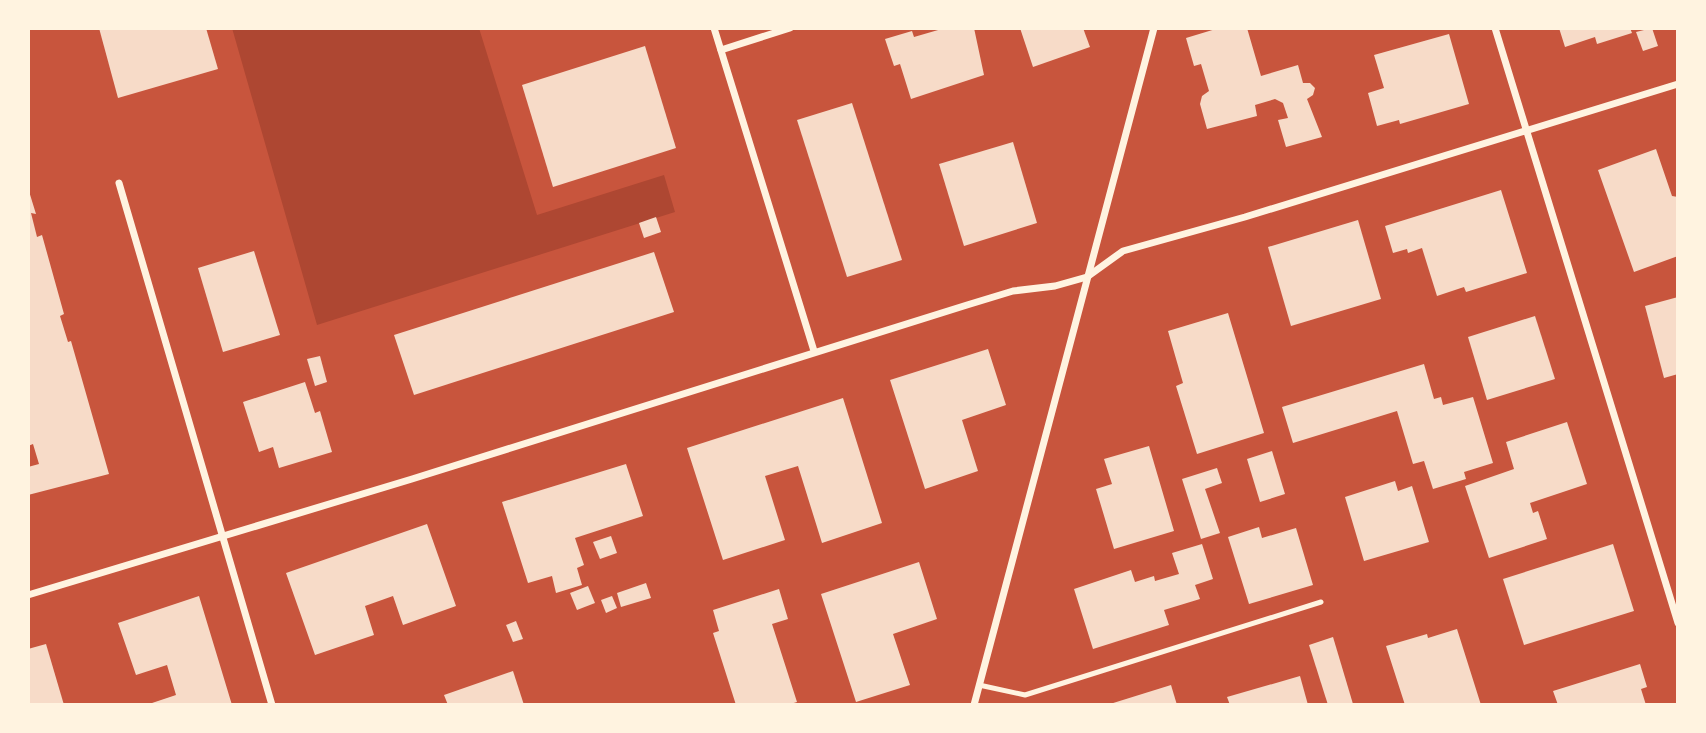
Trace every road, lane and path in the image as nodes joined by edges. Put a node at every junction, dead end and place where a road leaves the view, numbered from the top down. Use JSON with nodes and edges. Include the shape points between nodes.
{"nodes":[{"id":1,"x":714,"y":28,"type":"edge"},
{"id":2,"x":790,"y":28,"type":"edge"},
{"id":3,"x":1154,"y":28,"type":"edge"},
{"id":4,"x":1495,"y":28,"type":"edge"},
{"id":5,"x":720,"y":50,"type":"junction"},
{"id":6,"x":1678,"y":85,"type":"edge"},
{"id":7,"x":1527,"y":132,"type":"junction"},
{"id":8,"x":119,"y":183,"type":"dead end"},
{"id":9,"x":1087,"y":277,"type":"junction"},
{"id":10,"x":814,"y":351,"type":"junction"},
{"id":11,"x":222,"y":535,"type":"junction"},
{"id":12,"x":28,"y":595,"type":"edge"},
{"id":13,"x":1321,"y":602,"type":"dead end"},
{"id":14,"x":1678,"y":624,"type":"edge"},
{"id":15,"x":979,"y":685,"type":"junction"},
{"id":16,"x":272,"y":705,"type":"edge"},
{"id":17,"x":974,"y":705,"type":"edge"}],
"edges":[{"from":1,"to":5,"type":"street"},
{"from":2,"to":5,"type":"street"},
{"from":3,"to":9,"type":"street"},
{"from":4,"to":7,"type":"street"},
{"from":5,"to":10,"type":"street"},
{"from":6,"to":7,"type":"street"},
{"from":7,"to":9,"type":"street","via":[[1123,251]]},
{"from":7,"to":14,"type":"street"},
{"from":8,"to":11,"type":"street"},
{"from":9,"to":10,"type":"street","via":[[1013,292]]},
{"from":9,"to":15,"type":"street"},
{"from":10,"to":11,"type":"street","via":[[412,480]]},
{"from":11,"to":12,"type":"street"},
{"from":11,"to":16,"type":"street"},
{"from":13,"to":15,"type":"lane","via":[[1025,695]]},
{"from":15,"to":17,"type":"street"}]}
